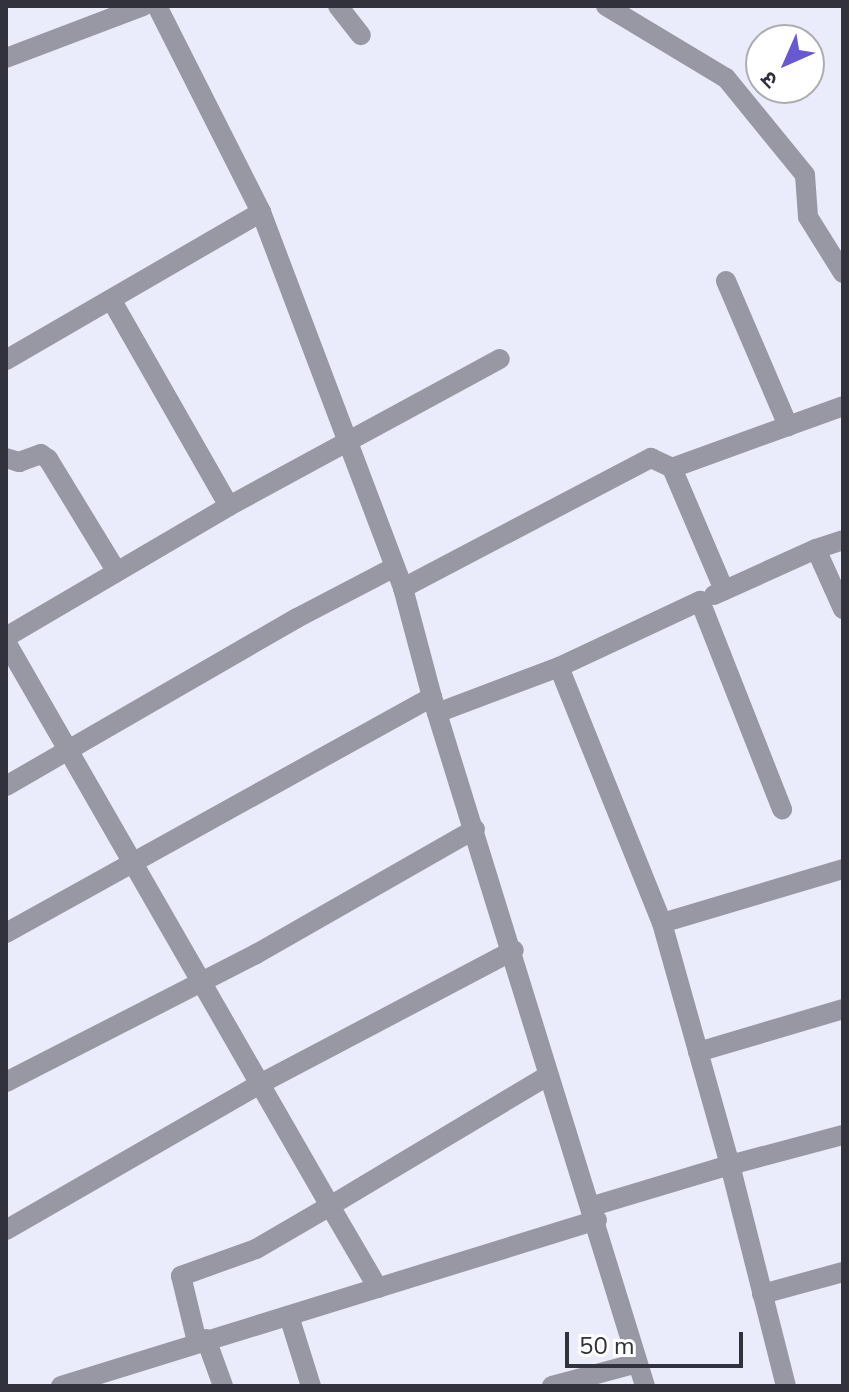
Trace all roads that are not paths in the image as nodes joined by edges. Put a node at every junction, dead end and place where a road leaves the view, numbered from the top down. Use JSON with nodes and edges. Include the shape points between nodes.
{"nodes":[{"id":1,"x":143,"y":6,"type":"edge"},
{"id":2,"x":157,"y":6,"type":"edge"},
{"id":3,"x":338,"y":6,"type":"edge"},
{"id":4,"x":606,"y":6,"type":"edge"},
{"id":5,"x":361,"y":35,"type":"dead end"},
{"id":6,"x":6,"y":58,"type":"edge"},
{"id":7,"x":261,"y":212,"type":"junction"},
{"id":8,"x":843,"y":273,"type":"edge"},
{"id":9,"x":726,"y":281,"type":"dead end"},
{"id":10,"x":112,"y":301,"type":"junction"},
{"id":11,"x":500,"y":359,"type":"dead end"},
{"id":12,"x":6,"y":360,"type":"edge"},
{"id":13,"x":843,"y":406,"type":"edge"},
{"id":14,"x":788,"y":426,"type":"junction"},
{"id":15,"x":351,"y":441,"type":"junction"},
{"id":16,"x":6,"y":458,"type":"edge"},
{"id":17,"x":672,"y":468,"type":"junction"},
{"id":18,"x":229,"y":506,"type":"junction"},
{"id":19,"x":843,"y":540,"type":"edge"},
{"id":20,"x":816,"y":549,"type":"junction"},
{"id":21,"x":395,"y":567,"type":"junction"},
{"id":22,"x":117,"y":572,"type":"junction"},
{"id":23,"x":403,"y":588,"type":"junction"},
{"id":24,"x":724,"y":590,"type":"junction"},
{"id":25,"x":700,"y":601,"type":"junction"},
{"id":26,"x":843,"y":609,"type":"edge"},
{"id":27,"x":6,"y":639,"type":"edge"},
{"id":28,"x":559,"y":667,"type":"junction"},
{"id":29,"x":435,"y":705,"type":"junction"},
{"id":30,"x":68,"y":752,"type":"junction"},
{"id":31,"x":6,"y":786,"type":"edge"},
{"id":32,"x":782,"y":809,"type":"dead end"},
{"id":33,"x":475,"y":829,"type":"junction"},
{"id":34,"x":131,"y":864,"type":"junction"},
{"id":35,"x":843,"y":869,"type":"edge"},
{"id":36,"x":662,"y":923,"type":"junction"},
{"id":37,"x":6,"y":933,"type":"edge"},
{"id":38,"x":514,"y":950,"type":"junction"},
{"id":39,"x":198,"y":980,"type":"junction"},
{"id":40,"x":843,"y":1009,"type":"edge"},
{"id":41,"x":698,"y":1052,"type":"junction"},
{"id":42,"x":549,"y":1075,"type":"junction"},
{"id":43,"x":6,"y":1082,"type":"edge"},
{"id":44,"x":258,"y":1085,"type":"junction"},
{"id":45,"x":843,"y":1135,"type":"edge"},
{"id":46,"x":730,"y":1165,"type":"junction"},
{"id":47,"x":330,"y":1206,"type":"junction"},
{"id":48,"x":595,"y":1213,"type":"junction"},
{"id":49,"x":6,"y":1230,"type":"edge"},
{"id":50,"x":843,"y":1272,"type":"edge"},
{"id":51,"x":378,"y":1288,"type":"junction"},
{"id":52,"x":762,"y":1294,"type":"junction"},
{"id":53,"x":289,"y":1316,"type":"junction"},
{"id":54,"x":201,"y":1341,"type":"junction"},
{"id":55,"x":637,"y":1363,"type":"junction"},
{"id":56,"x":61,"y":1386,"type":"edge"},
{"id":57,"x":223,"y":1386,"type":"edge"},
{"id":58,"x":311,"y":1386,"type":"edge"},
{"id":59,"x":552,"y":1386,"type":"edge"},
{"id":60,"x":645,"y":1386,"type":"edge"},
{"id":61,"x":786,"y":1386,"type":"edge"}],
"edges":[{"from":1,"to":6,"type":"street"},
{"from":2,"to":7,"type":"street"},
{"from":3,"to":5,"type":"street"},
{"from":4,"to":8,"type":"street","via":[[726,78],[805,175],[808,217]]},
{"from":7,"to":10,"type":"street"},
{"from":7,"to":15,"type":"street"},
{"from":9,"to":14,"type":"street"},
{"from":10,"to":12,"type":"street"},
{"from":10,"to":18,"type":"street"},
{"from":11,"to":15,"type":"street"},
{"from":13,"to":14,"type":"street"},
{"from":14,"to":17,"type":"street"},
{"from":15,"to":18,"type":"street"},
{"from":15,"to":21,"type":"street"},
{"from":16,"to":22,"type":"street","via":[[19,462],[41,454],[48,459]]},
{"from":17,"to":23,"type":"street","via":[[651,458]]},
{"from":17,"to":24,"type":"street"},
{"from":18,"to":22,"type":"street"},
{"from":19,"to":20,"type":"street"},
{"from":20,"to":24,"type":"street"},
{"from":20,"to":26,"type":"street"},
{"from":21,"to":23,"type":"street"},
{"from":21,"to":30,"type":"street"},
{"from":22,"to":27,"type":"street"},
{"from":23,"to":29,"type":"street"},
{"from":24,"to":25,"type":"street"},
{"from":25,"to":28,"type":"street"},
{"from":25,"to":32,"type":"street"},
{"from":27,"to":30,"type":"street"},
{"from":28,"to":29,"type":"street"},
{"from":28,"to":36,"type":"street"},
{"from":29,"to":33,"type":"street"},
{"from":29,"to":34,"type":"street"},
{"from":30,"to":31,"type":"street"},
{"from":30,"to":34,"type":"street"},
{"from":33,"to":38,"type":"street"},
{"from":33,"to":39,"type":"street","via":[[256,954]]},
{"from":34,"to":37,"type":"street"},
{"from":34,"to":39,"type":"street"},
{"from":35,"to":36,"type":"street"},
{"from":36,"to":41,"type":"street"},
{"from":38,"to":42,"type":"street"},
{"from":38,"to":44,"type":"street"},
{"from":39,"to":43,"type":"street"},
{"from":39,"to":44,"type":"street"},
{"from":40,"to":41,"type":"street"},
{"from":41,"to":46,"type":"street"},
{"from":42,"to":47,"type":"street"},
{"from":42,"to":48,"type":"street"},
{"from":44,"to":47,"type":"street"},
{"from":44,"to":49,"type":"street"},
{"from":45,"to":46,"type":"street"},
{"from":46,"to":48,"type":"street"},
{"from":46,"to":52,"type":"street"},
{"from":47,"to":51,"type":"street"},
{"from":47,"to":54,"type":"street","via":[[256,1249],[181,1276]]},
{"from":48,"to":51,"type":"street"},
{"from":48,"to":55,"type":"street"},
{"from":50,"to":52,"type":"street"},
{"from":51,"to":53,"type":"street"},
{"from":52,"to":61,"type":"street"},
{"from":53,"to":54,"type":"street"},
{"from":53,"to":58,"type":"street"},
{"from":54,"to":56,"type":"street"},
{"from":54,"to":57,"type":"street"},
{"from":55,"to":59,"type":"street"},
{"from":55,"to":60,"type":"street"}]}
